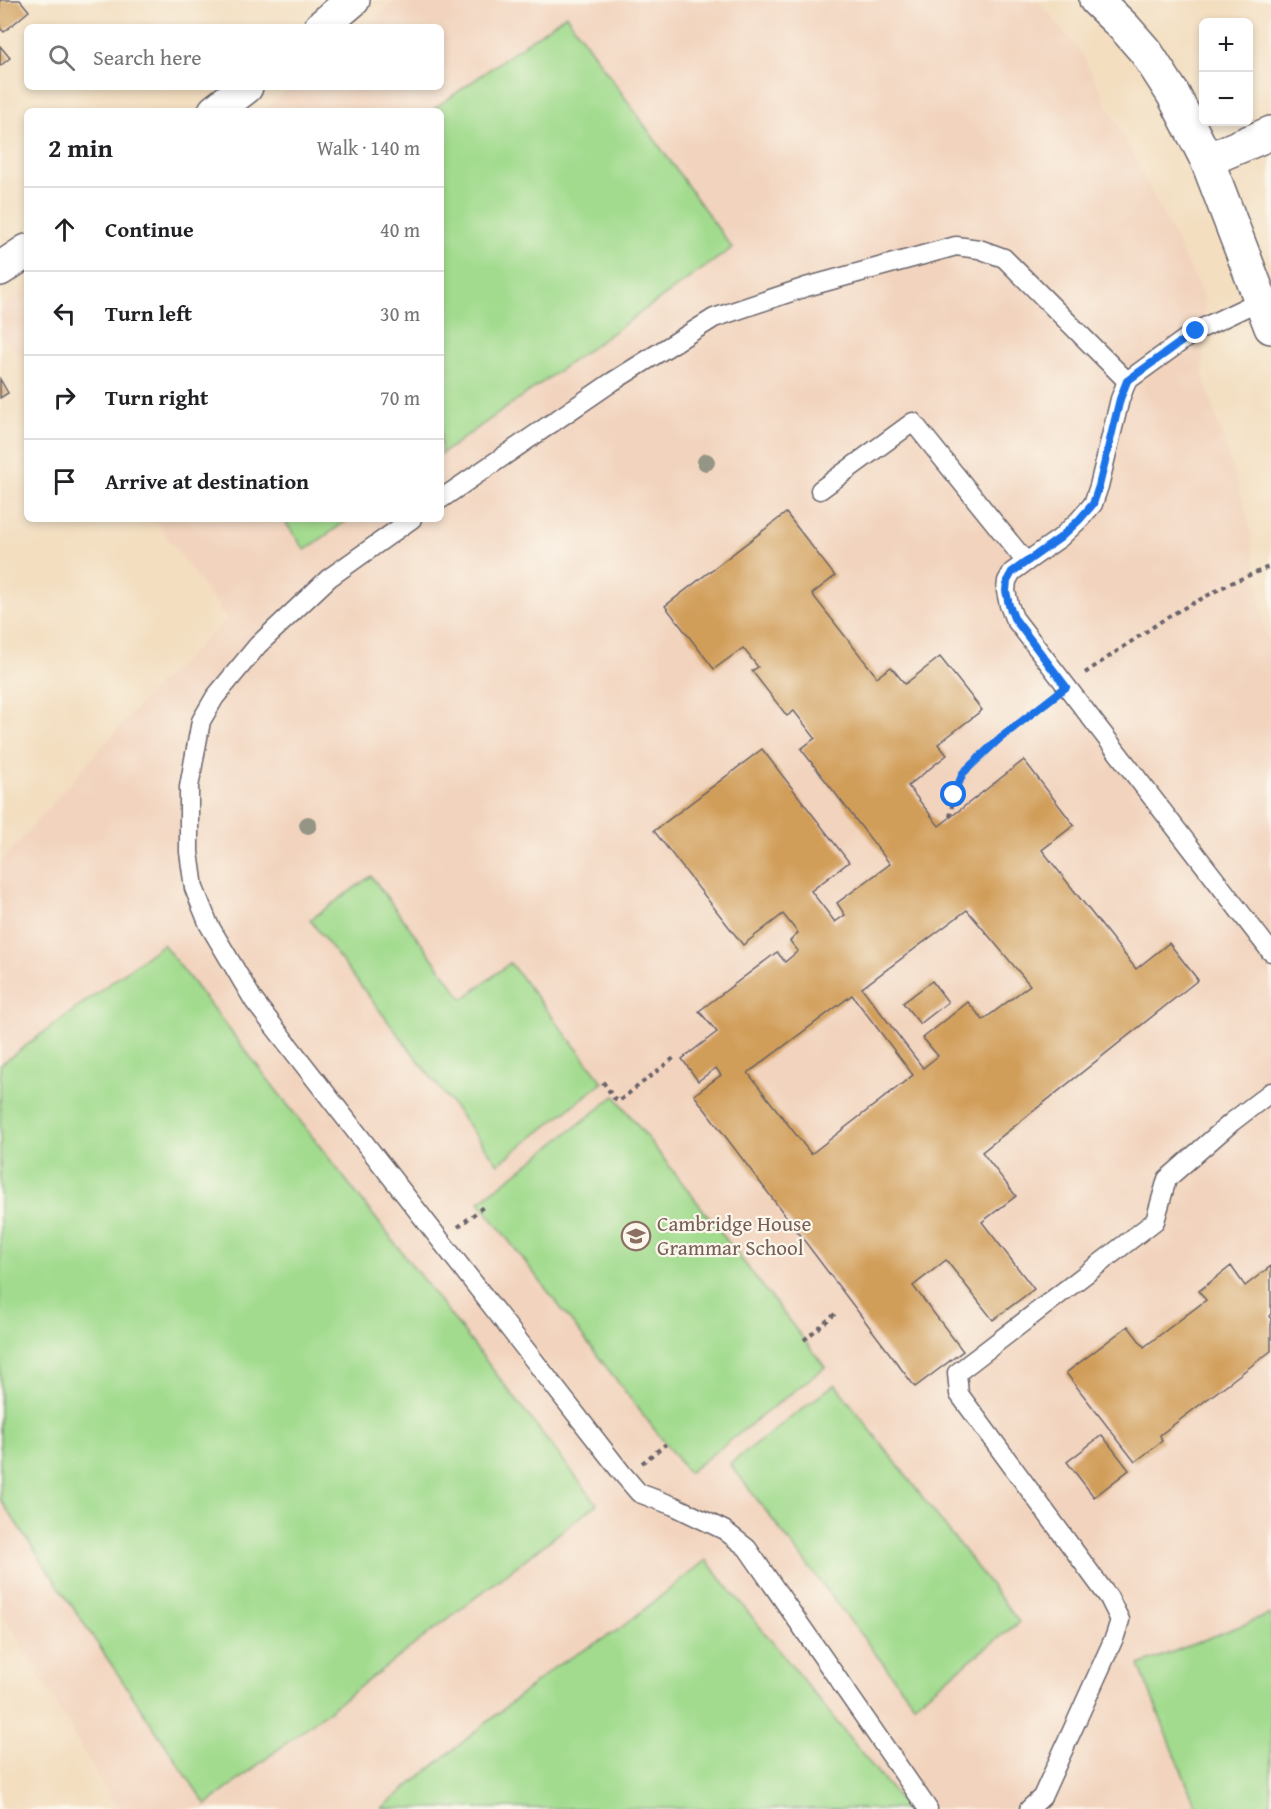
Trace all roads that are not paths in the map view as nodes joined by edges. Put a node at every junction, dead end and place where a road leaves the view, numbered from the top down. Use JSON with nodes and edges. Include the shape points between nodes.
{"nodes":[{"id":1,"x":353,"y":0,"type":"edge"},
{"id":2,"x":1095,"y":0,"type":"edge"},
{"id":3,"x":325,"y":24,"type":"edge"},
{"id":4,"x":242,"y":90,"type":"edge"},
{"id":5,"x":219,"y":108,"type":"edge"},
{"id":6,"x":1271,"y":133,"type":"edge"},
{"id":7,"x":1206,"y":160,"type":"junction"},
{"id":8,"x":24,"y":253,"type":"edge"},
{"id":9,"x":0,"y":269,"type":"edge"},
{"id":10,"x":1266,"y":313,"type":"edge"},
{"id":11,"x":1127,"y":381,"type":"junction"},
{"id":12,"x":820,"y":490,"type":"dead end"},
{"id":13,"x":444,"y":497,"type":"edge"},
{"id":14,"x":408,"y":522,"type":"edge"},
{"id":15,"x":1026,"y":562,"type":"junction"},
{"id":16,"x":1271,"y":952,"type":"edge"},
{"id":17,"x":1271,"y":1092,"type":"edge"},
{"id":18,"x":928,"y":1809,"type":"edge"},
{"id":19,"x":1029,"y":1809,"type":"edge"}],
"edges":[{"from":1,"to":3,"type":"street"},
{"from":2,"to":7,"type":"street","via":[[1146,52],[1173,94]]},
{"from":4,"to":5,"type":"street"},
{"from":6,"to":7,"type":"street"},
{"from":7,"to":10,"type":"street"},
{"from":8,"to":9,"type":"street"},
{"from":10,"to":11,"type":"lane","via":[[1196,331]]},
{"from":11,"to":13,"type":"lane","via":[[1004,258],[956,246],[806,286],[714,318],[612,382]]},
{"from":11,"to":15,"type":"lane","via":[[1093,504],[1060,538]]},
{"from":12,"to":15,"type":"lane","via":[[913,422]]},
{"from":14,"to":18,"type":"lane","via":[[329,578],[258,645],[201,720],[189,787],[189,852],[194,888],[209,926],[254,1001],[621,1472],[639,1492],[724,1530],[747,1548]]},
{"from":15,"to":16,"type":"lane","via":[[1007,581],[1014,618]]},
{"from":17,"to":19,"type":"lane","via":[[1167,1179],[1155,1221],[957,1373],[959,1394],[1109,1599],[1120,1620],[1042,1797]]}]}
